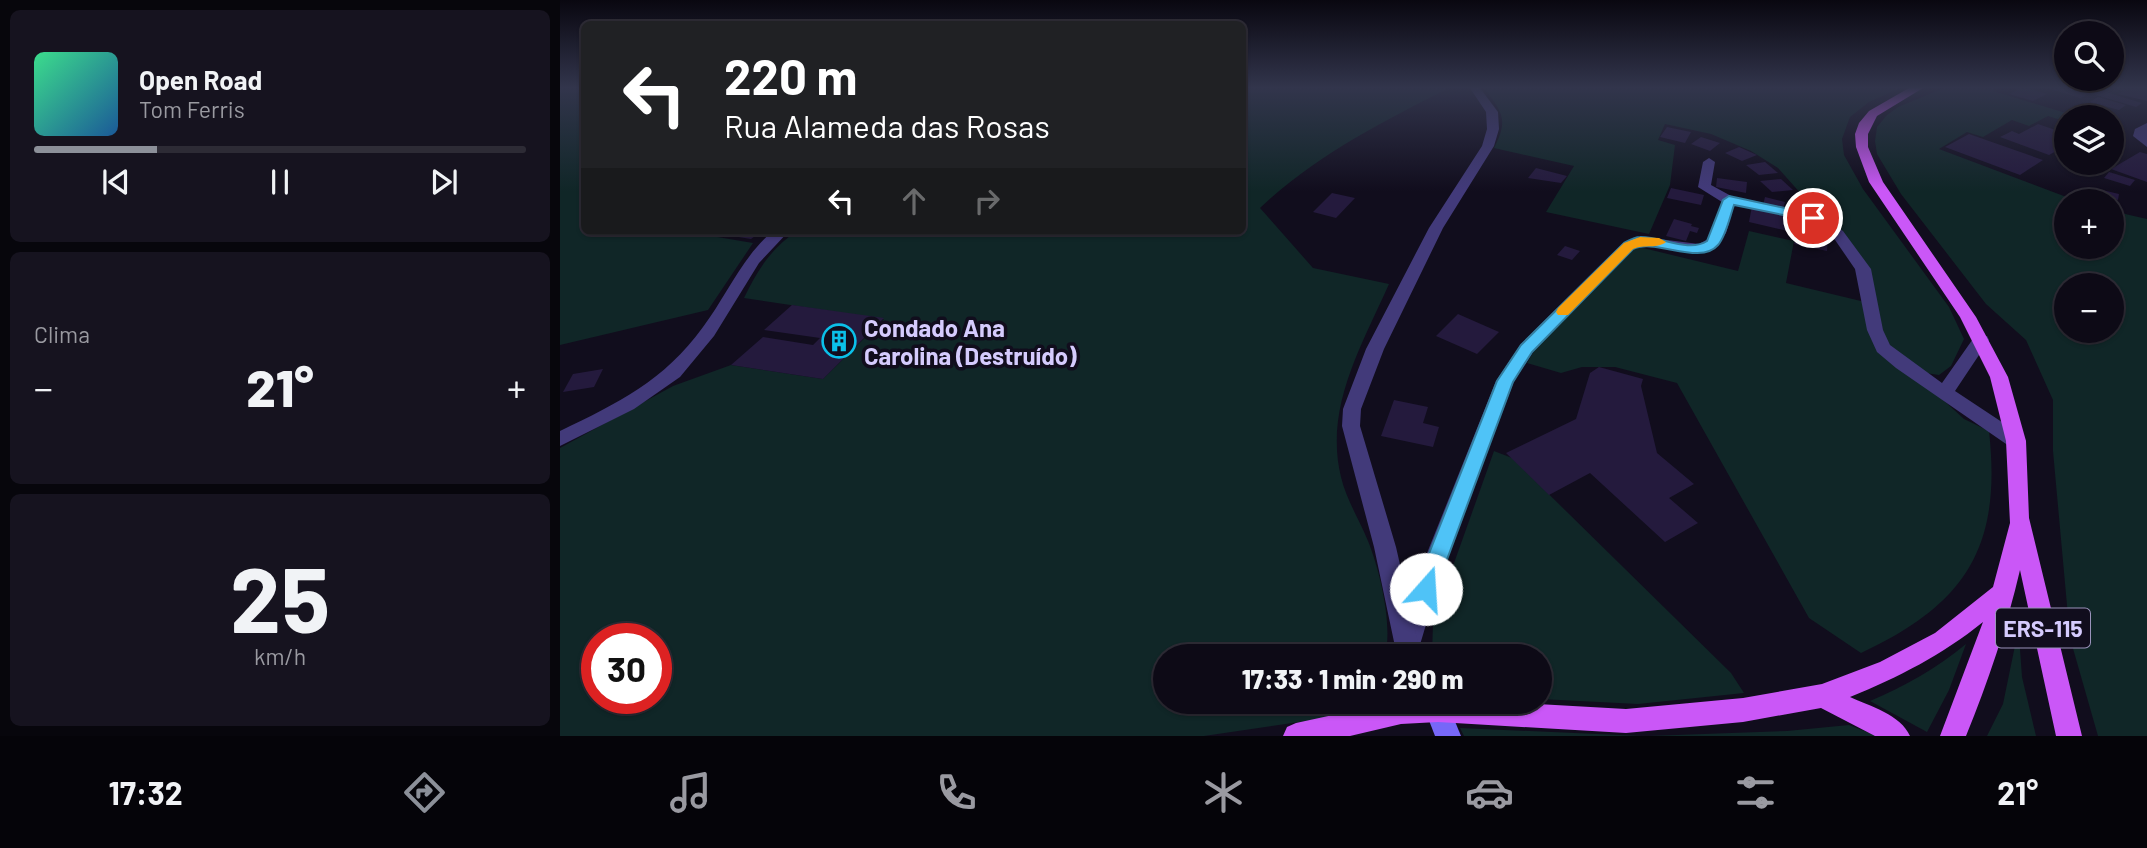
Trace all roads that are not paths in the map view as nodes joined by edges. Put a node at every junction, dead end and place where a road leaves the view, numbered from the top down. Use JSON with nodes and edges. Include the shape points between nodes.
{"nodes":[{"id":1,"x":1493,"y":122,"type":"edge"},
{"id":2,"x":1867,"y":122,"type":"edge"},
{"id":3,"x":1709,"y":162,"type":"dead end"},
{"id":4,"x":1729,"y":200,"type":"junction"},
{"id":5,"x":777,"y":235,"type":"edge"},
{"id":6,"x":1980,"y":340,"type":"junction"},
{"id":7,"x":1944,"y":393,"type":"junction"},
{"id":8,"x":560,"y":439,"type":"edge"},
{"id":9,"x":2016,"y":441,"type":"junction"},
{"id":10,"x":2019,"y":518,"type":"junction"},
{"id":11,"x":2005,"y":591,"type":"junction"},
{"id":12,"x":1404,"y":644,"type":"edge"},
{"id":13,"x":1409,"y":644,"type":"edge"},
{"id":14,"x":1822,"y":696,"type":"junction"},
{"id":15,"x":1392,"y":714,"type":"edge"},
{"id":16,"x":1439,"y":714,"type":"edge"},
{"id":17,"x":1531,"y":714,"type":"edge"},
{"id":18,"x":1364,"y":720,"type":"edge"},
{"id":19,"x":1296,"y":736,"type":"edge"},
{"id":20,"x":1448,"y":736,"type":"edge"},
{"id":21,"x":1897,"y":736,"type":"edge"},
{"id":22,"x":1953,"y":736,"type":"edge"},
{"id":23,"x":2069,"y":736,"type":"edge"}],
"edges":[{"from":1,"to":12,"type":"street","via":[[1488,146],[1436,228],[1352,409],[1351,426],[1385,547]]},
{"from":2,"to":6,"type":"main road","number":"ERS-115","via":[[1859,143],[1866,166]]},
{"from":3,"to":4,"type":"street","via":[[1705,187]]},
{"from":4,"to":7,"type":"street","via":[[1813,218],[1838,234],[1863,269],[1883,348]]},
{"from":4,"to":13,"type":"street","via":[[1713,243],[1706,248],[1655,241],[1628,246],[1527,348],[1505,381],[1432,568]]},
{"from":5,"to":8,"type":"street","via":[[744,270],[718,317],[677,369],[632,402]]},
{"from":6,"to":7,"type":"street"},
{"from":6,"to":9,"type":"main road","number":"ERS-115","via":[[1999,377]]},
{"from":7,"to":9,"type":"street"},
{"from":9,"to":10,"type":"main road","number":"ERS-115"},
{"from":10,"to":11,"type":"main road","number":"ERS-115"},
{"from":10,"to":23,"type":"main road","number":"ERS-115"},
{"from":11,"to":14,"type":"main road","via":[[1943,640],[1889,670]]},
{"from":11,"to":22,"type":"main road","number":"ERS-115"},
{"from":14,"to":17,"type":"main road","via":[[1626,722]]},
{"from":14,"to":21,"type":"main road"},
{"from":15,"to":18,"type":"main road"},
{"from":16,"to":20,"type":"main road"},
{"from":18,"to":19,"type":"main road"}]}
